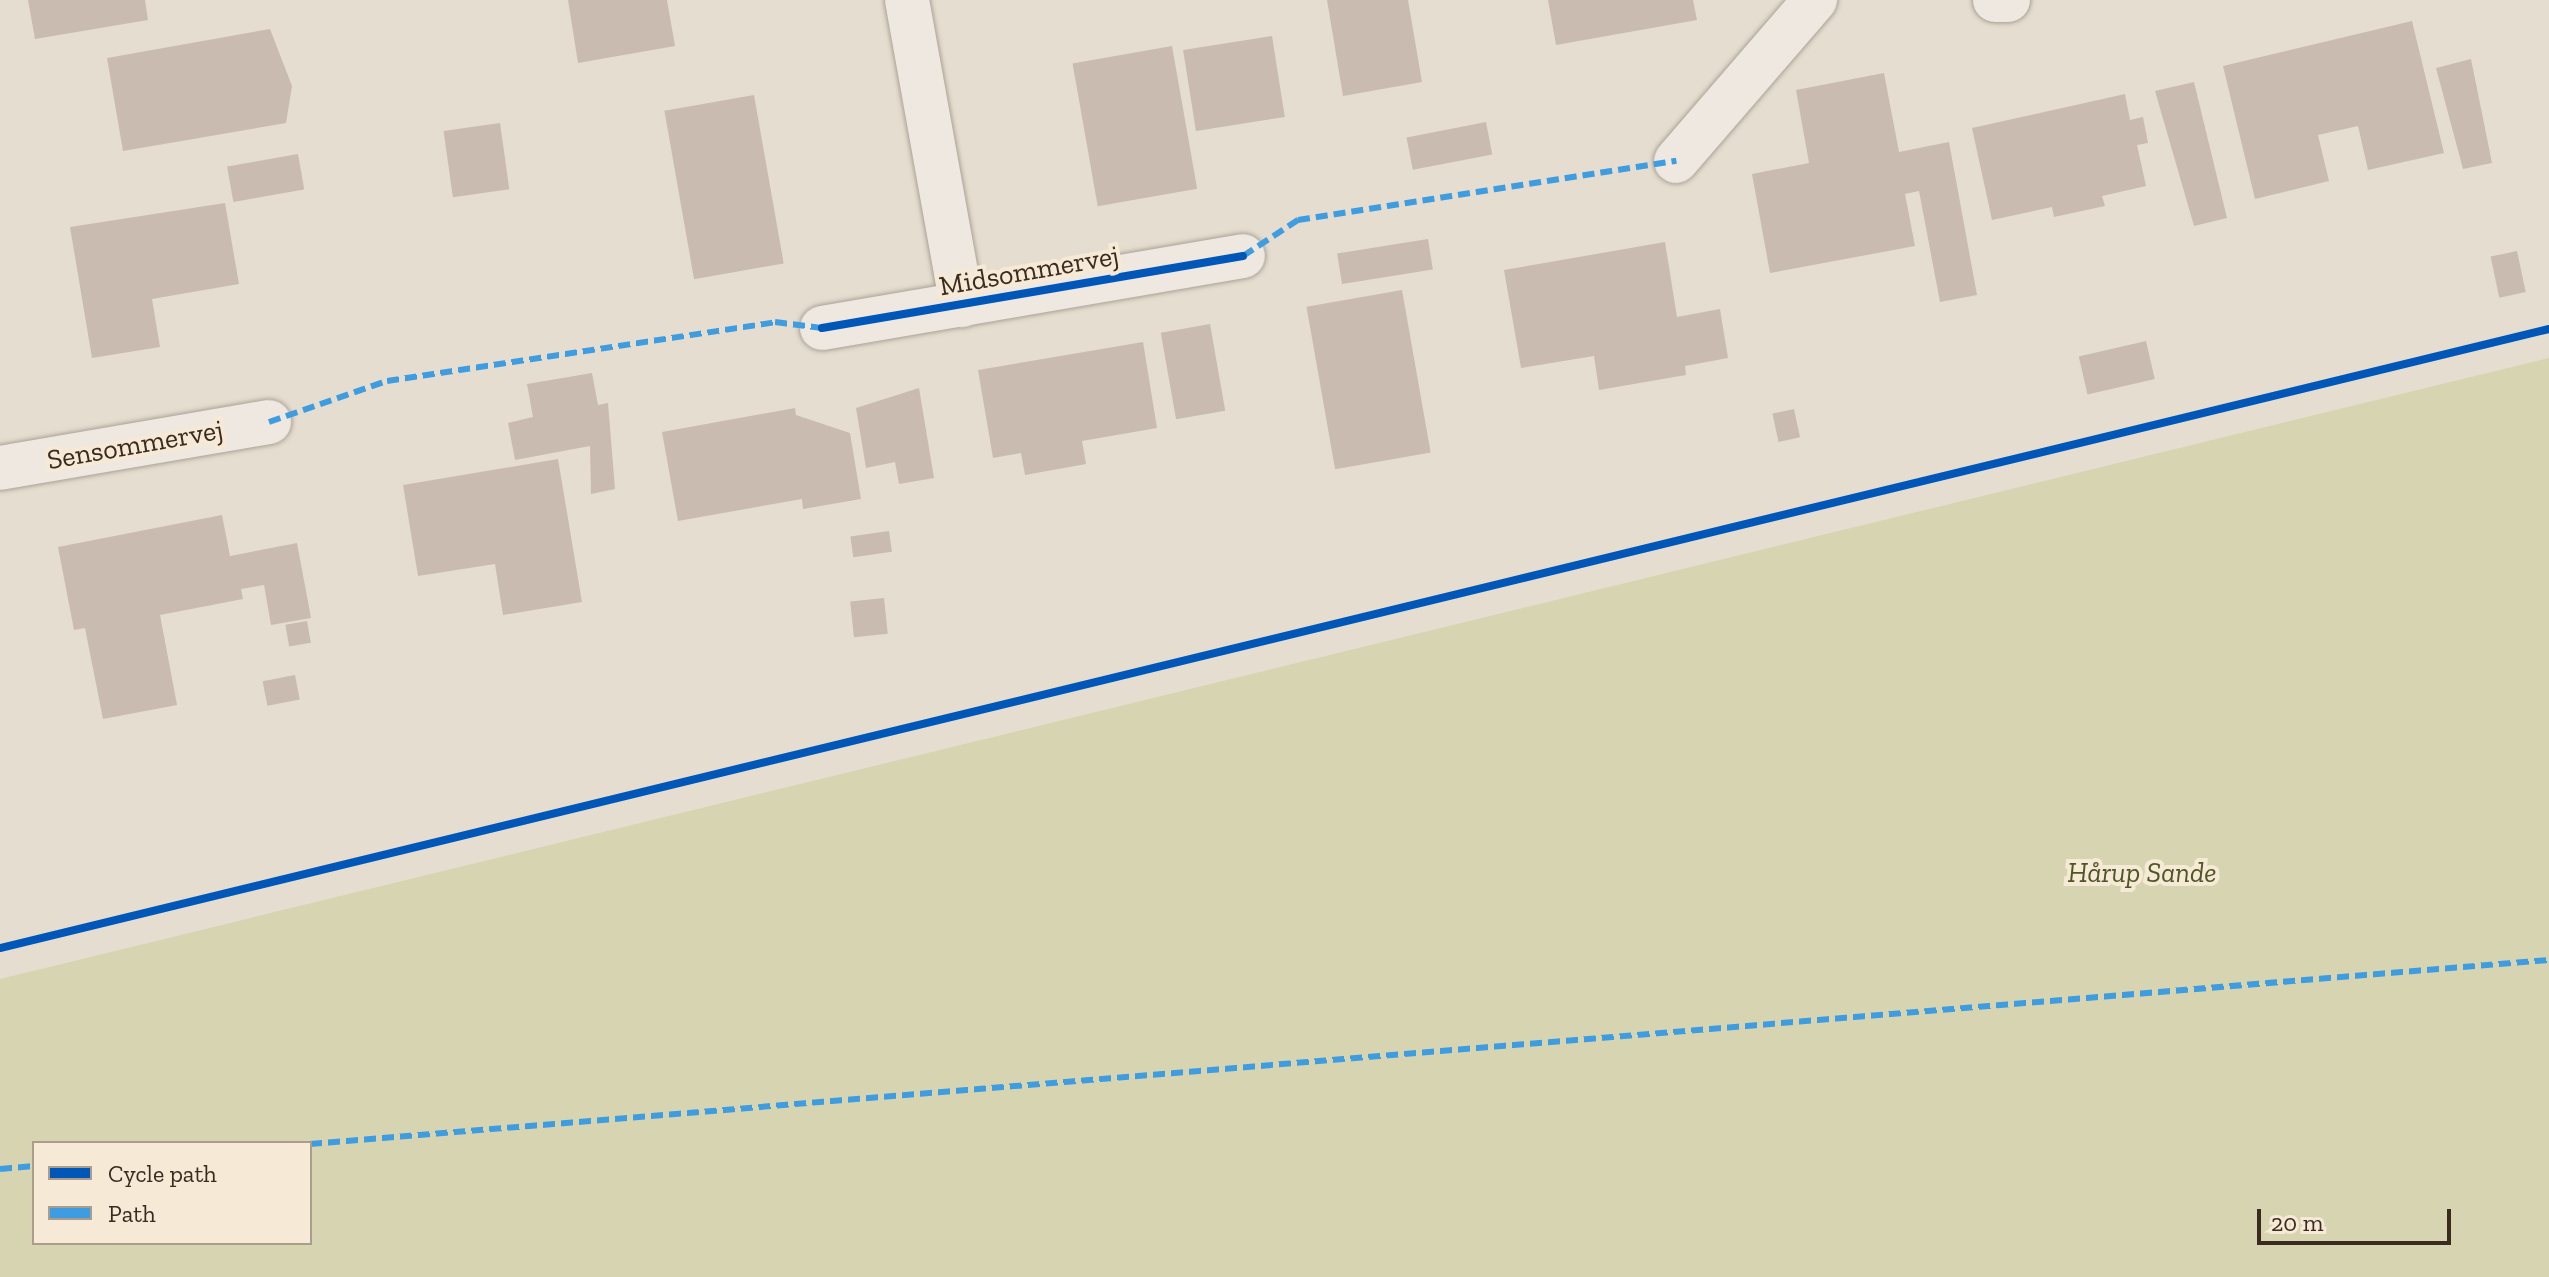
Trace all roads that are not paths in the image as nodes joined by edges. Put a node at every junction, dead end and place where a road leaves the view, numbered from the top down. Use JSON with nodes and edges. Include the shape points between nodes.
{"nodes":[{"id":1,"x":907,"y":0,"type":"edge"},
{"id":2,"x":1815,"y":0,"type":"edge"},
{"id":3,"x":1995,"y":0,"type":"edge"},
{"id":4,"x":2008,"y":0,"type":"edge"},
{"id":5,"x":1676,"y":161,"type":"dead end"},
{"id":6,"x":1243,"y":256,"type":"dead end"},
{"id":7,"x":962,"y":305,"type":"junction"},
{"id":8,"x":822,"y":328,"type":"dead end"},
{"id":9,"x":269,"y":422,"type":"dead end"},
{"id":10,"x":0,"y":467,"type":"edge"}],
"edges":[{"from":1,"to":7,"type":"street","name":"Midsommervej"},
{"from":2,"to":5,"type":"street"},
{"from":3,"to":4,"type":"street"},
{"from":6,"to":7,"type":"street","name":"Midsommervej"},
{"from":7,"to":8,"type":"street","name":"Midsommervej"},
{"from":9,"to":10,"type":"street","name":"Sensommervej"}]}
